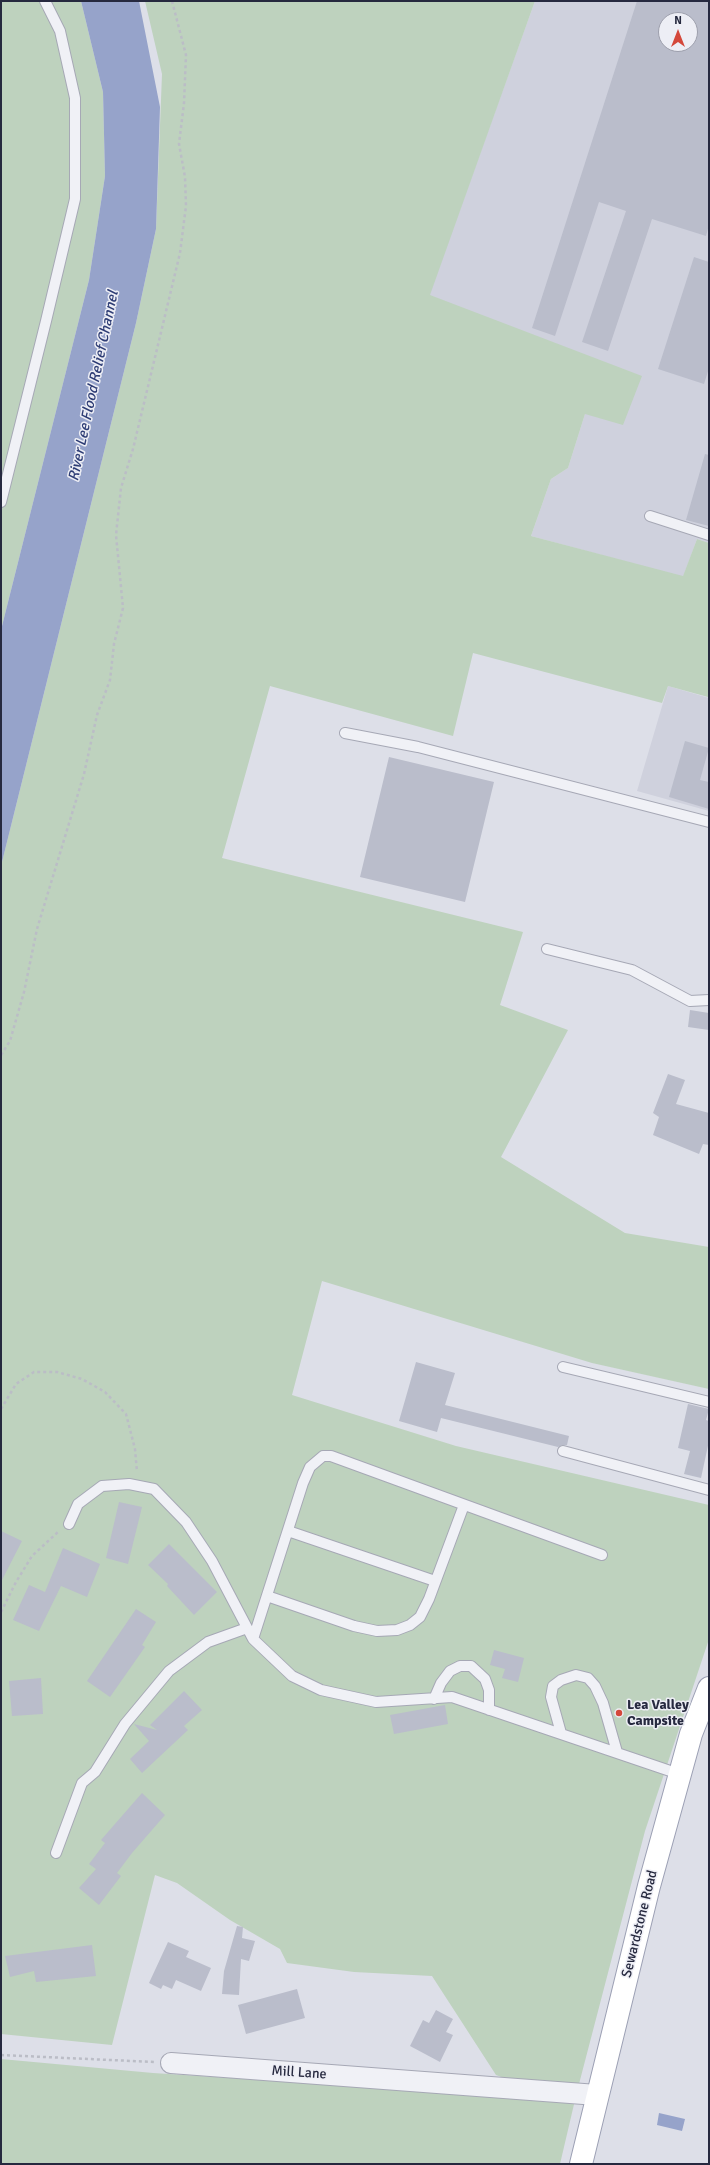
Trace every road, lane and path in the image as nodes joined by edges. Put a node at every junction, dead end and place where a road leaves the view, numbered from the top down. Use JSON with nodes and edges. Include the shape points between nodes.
{"nodes":[{"id":1,"x":45,"y":1,"type":"edge"},
{"id":2,"x":172,"y":1,"type":"edge"},
{"id":3,"x":1,"y":502,"type":"edge"},
{"id":4,"x":650,"y":516,"type":"dead end"},
{"id":5,"x":709,"y":535,"type":"edge"},
{"id":6,"x":345,"y":733,"type":"dead end"},
{"id":7,"x":709,"y":822,"type":"edge"},
{"id":8,"x":547,"y":949,"type":"dead end"},
{"id":9,"x":709,"y":1000,"type":"edge"},
{"id":10,"x":1,"y":1055,"type":"edge"},
{"id":11,"x":563,"y":1367,"type":"dead end"},
{"id":12,"x":709,"y":1402,"type":"edge"},
{"id":13,"x":1,"y":1409,"type":"edge"},
{"id":14,"x":563,"y":1451,"type":"dead end"},
{"id":15,"x":138,"y":1486,"type":"junction"},
{"id":16,"x":709,"y":1490,"type":"edge"},
{"id":17,"x":464,"y":1505,"type":"junction"},
{"id":18,"x":69,"y":1524,"type":"joint"},
{"id":19,"x":288,"y":1531,"type":"junction"},
{"id":20,"x":602,"y":1555,"type":"dead end"},
{"id":21,"x":435,"y":1581,"type":"junction"},
{"id":22,"x":267,"y":1596,"type":"junction"},
{"id":23,"x":1,"y":1612,"type":"edge"},
{"id":24,"x":247,"y":1628,"type":"junction"},
{"id":25,"x":253,"y":1639,"type":"junction"},
{"id":26,"x":709,"y":1688,"type":"edge"},
{"id":27,"x":434,"y":1699,"type":"junction"},
{"id":28,"x":489,"y":1710,"type":"junction"},
{"id":29,"x":561,"y":1733,"type":"junction"},
{"id":30,"x":617,"y":1752,"type":"junction"},
{"id":31,"x":679,"y":1774,"type":"junction"},
{"id":32,"x":56,"y":1853,"type":"dead end"},
{"id":33,"x":1,"y":2055,"type":"edge"},
{"id":34,"x":171,"y":2063,"type":"joint"},
{"id":35,"x":597,"y":2095,"type":"junction"},
{"id":36,"x":581,"y":2164,"type":"edge"}],
"edges":[{"from":1,"to":3,"type":"lane","via":[[60,31],[75,98],[74,199]]},
{"from":2,"to":10,"type":"path","via":[[186,55],[179,144],[185,177],[186,206],[180,253],[134,449],[120,488],[116,535],[123,608],[114,644],[110,680],[97,715],[84,774],[37,928],[24,992],[10,1041]]},
{"from":4,"to":5,"type":"lane"},
{"from":6,"to":7,"type":"lane","via":[[418,747]]},
{"from":8,"to":9,"type":"lane","via":[[632,970],[690,1001]]},
{"from":11,"to":12,"type":"lane"},
{"from":13,"to":15,"type":"path","via":[[16,1384],[34,1372],[57,1372],[82,1379],[105,1392],[126,1414],[134,1449]]},
{"from":14,"to":16,"type":"lane"},
{"from":15,"to":18,"type":"lane","via":[[102,1486],[78,1504]]},
{"from":15,"to":24,"type":"lane","via":[[154,1489],[186,1522],[212,1561]]},
{"from":17,"to":19,"type":"lane","via":[[331,1456],[323,1456],[310,1467]]},
{"from":17,"to":20,"type":"lane"},
{"from":17,"to":21,"type":"lane"},
{"from":18,"to":23,"type":"path","via":[[48,1539],[32,1556]]},
{"from":19,"to":21,"type":"lane"},
{"from":19,"to":22,"type":"lane"},
{"from":21,"to":22,"type":"lane","via":[[420,1617],[398,1630],[377,1631],[354,1626]]},
{"from":22,"to":25,"type":"lane"},
{"from":24,"to":25,"type":"lane"},
{"from":24,"to":32,"type":"lane","via":[[208,1642],[169,1671],[125,1724],[95,1772],[82,1783]]},
{"from":25,"to":27,"type":"lane","via":[[292,1676],[321,1690],[376,1702]]},
{"from":26,"to":31,"type":"main road","name":"Sewardstone Road"},
{"from":27,"to":28,"type":"lane","via":[[452,1697]]},
{"from":27,"to":28,"type":"lane","via":[[450,1671],[460,1666],[471,1666],[485,1679],[489,1690]]},
{"from":28,"to":29,"type":"lane"},
{"from":29,"to":30,"type":"lane"},
{"from":29,"to":30,"type":"lane","via":[[551,1696],[554,1686],[561,1680],[576,1676],[588,1678],[595,1686]]},
{"from":30,"to":31,"type":"lane"},
{"from":31,"to":35,"type":"main road","name":"Sewardstone Road"},
{"from":33,"to":34,"type":"path"},
{"from":34,"to":35,"type":"street","name":"Mill Lane"},
{"from":35,"to":36,"type":"main road","name":"Sewardstone Road"}]}
